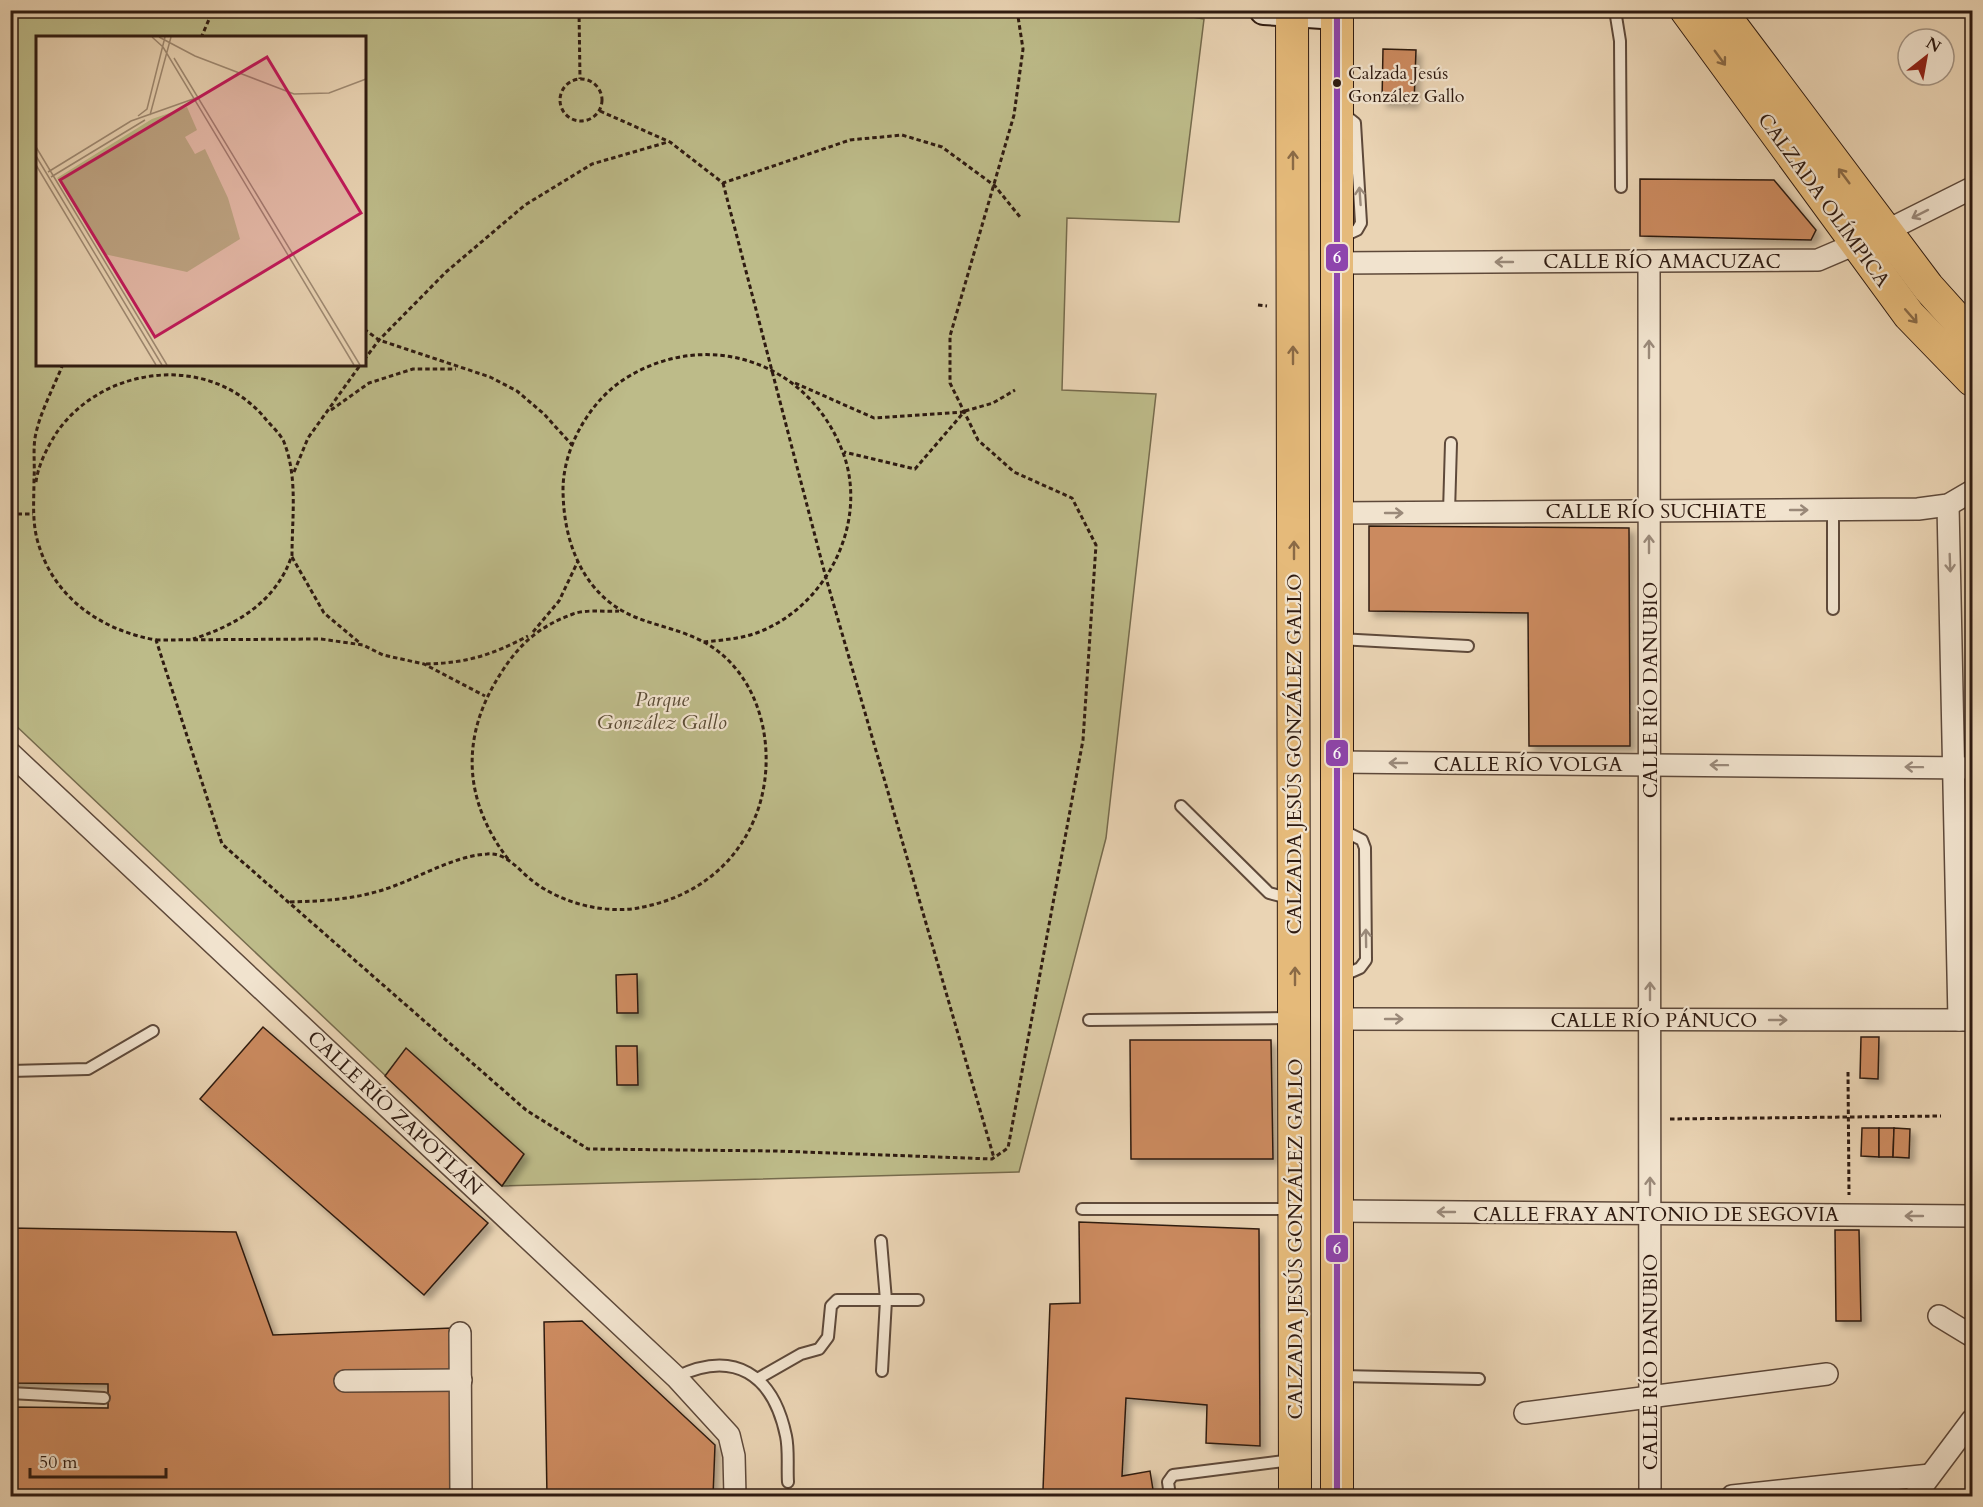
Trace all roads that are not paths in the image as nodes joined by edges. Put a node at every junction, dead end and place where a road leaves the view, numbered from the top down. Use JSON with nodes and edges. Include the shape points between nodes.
{"nodes":[{"id":1,"x":1615,"y":10,"type":"edge"},
{"id":2,"x":1686,"y":10,"type":"edge"},
{"id":3,"x":1720,"y":10,"type":"edge"},
{"id":4,"x":1283,"y":11,"type":"edge"},
{"id":5,"x":1337,"y":13,"type":"edge"},
{"id":6,"x":1621,"y":187,"type":"dead end"},
{"id":7,"x":1972,"y":188,"type":"edge"},
{"id":8,"x":1886,"y":231,"type":"junction"},
{"id":9,"x":1855,"y":244,"type":"junction"},
{"id":10,"x":1336,"y":251,"type":"junction"},
{"id":11,"x":1649,"y":261,"type":"junction"},
{"id":12,"x":1972,"y":336,"type":"edge"},
{"id":13,"x":1972,"y":380,"type":"edge"},
{"id":14,"x":1450,"y":443,"type":"dead end"},
{"id":15,"x":1972,"y":491,"type":"edge"},
{"id":16,"x":1948,"y":505,"type":"junction"},
{"id":17,"x":1833,"y":510,"type":"junction"},
{"id":18,"x":1649,"y":511,"type":"junction"},
{"id":19,"x":1449,"y":512,"type":"junction"},
{"id":20,"x":1335,"y":513,"type":"junction"},
{"id":21,"x":1833,"y":609,"type":"dead end"},
{"id":22,"x":1335,"y":639,"type":"junction"},
{"id":23,"x":1468,"y":646,"type":"dead end"},
{"id":24,"x":10,"y":753,"type":"edge"},
{"id":25,"x":1335,"y":762,"type":"junction"},
{"id":26,"x":1650,"y":764,"type":"junction"},
{"id":27,"x":1964,"y":768,"type":"edge"},
{"id":28,"x":1181,"y":806,"type":"dead end"},
{"id":29,"x":1295,"y":900,"type":"junction"},
{"id":30,"x":1295,"y":1018,"type":"junction"},
{"id":31,"x":1336,"y":1019,"type":"junction"},
{"id":32,"x":1089,"y":1020,"type":"dead end"},
{"id":33,"x":1650,"y":1020,"type":"junction"},
{"id":34,"x":1966,"y":1020,"type":"edge"},
{"id":35,"x":153,"y":1031,"type":"dead end"},
{"id":36,"x":10,"y":1071,"type":"edge"},
{"id":37,"x":1082,"y":1209,"type":"dead end"},
{"id":38,"x":1295,"y":1209,"type":"junction"},
{"id":39,"x":1650,"y":1214,"type":"junction"},
{"id":40,"x":1338,"y":1216,"type":"junction"},
{"id":41,"x":1972,"y":1216,"type":"edge"},
{"id":42,"x":881,"y":1241,"type":"dead end"},
{"id":43,"x":886,"y":1300,"type":"junction"},
{"id":44,"x":918,"y":1300,"type":"dead end"},
{"id":45,"x":1939,"y":1316,"type":"dead end"},
{"id":46,"x":1295,"y":1322,"type":"junction"},
{"id":47,"x":460,"y":1333,"type":"dead end"},
{"id":48,"x":1972,"y":1336,"type":"edge"},
{"id":49,"x":882,"y":1371,"type":"dead end"},
{"id":50,"x":1827,"y":1374,"type":"dead end"},
{"id":51,"x":1337,"y":1376,"type":"junction"},
{"id":52,"x":676,"y":1377,"type":"junction"},
{"id":53,"x":759,"y":1378,"type":"junction"},
{"id":54,"x":1479,"y":1379,"type":"dead end"},
{"id":55,"x":461,"y":1380,"type":"junction"},
{"id":56,"x":345,"y":1381,"type":"dead end"},
{"id":57,"x":10,"y":1393,"type":"edge"},
{"id":58,"x":1650,"y":1396,"type":"junction"},
{"id":59,"x":104,"y":1398,"type":"dead end"},
{"id":60,"x":1524,"y":1413,"type":"dead end"},
{"id":61,"x":1972,"y":1420,"type":"edge"},
{"id":62,"x":1296,"y":1460,"type":"junction"},
{"id":63,"x":1930,"y":1475,"type":"junction"},
{"id":64,"x":788,"y":1482,"type":"dead end"},
{"id":65,"x":10,"y":1496,"type":"edge"},
{"id":66,"x":46,"y":1497,"type":"edge"},
{"id":67,"x":461,"y":1497,"type":"edge"},
{"id":68,"x":735,"y":1497,"type":"edge"},
{"id":69,"x":1170,"y":1497,"type":"edge"},
{"id":70,"x":1295,"y":1497,"type":"edge"},
{"id":71,"x":1337,"y":1497,"type":"edge"},
{"id":72,"x":1650,"y":1497,"type":"edge"},
{"id":73,"x":1732,"y":1497,"type":"edge"},
{"id":74,"x":1915,"y":1497,"type":"edge"}],
"edges":[{"from":1,"to":6,"type":"lane","via":[[1620,41]]},
{"from":2,"to":9,"type":"main road","name":"CALZADA OLÍMPICA","one_way":true},
{"from":8,"to":3,"type":"main road","name":"CALZADA OLÍMPICA","one_way":true},
{"from":4,"to":5,"type":"main road"},
{"from":29,"to":4,"type":"main road","name":"CALZADA JESÚS GONZÁLEZ GALLO","one_way":true},
{"from":10,"to":5,"type":"main road","name":"CALZADA JESÚS GONZÁLEZ GALLO","one_way":true},
{"from":7,"to":8,"type":"street","name":"CALLE RÍO AMACUZAC","one_way":true},
{"from":8,"to":9,"type":"street","name":"CALLE RÍO AMACUZAC"},
{"from":8,"to":12,"type":"main road","name":"CALZADA OLÍMPICA"},
{"from":9,"to":11,"type":"street","name":"CALLE RÍO AMACUZAC","via":[[1818,260]]},
{"from":9,"to":13,"type":"main road","name":"CALZADA OLÍMPICA","one_way":true,"via":[[1909,315]]},
{"from":11,"to":10,"type":"street","name":"CALLE RÍO AMACUZAC","one_way":true},
{"from":10,"to":20,"type":"main road","name":"CALZADA JESÚS GONZÁLEZ GALLO"},
{"from":18,"to":11,"type":"street","name":"CALLE RÍO DANUBIO","one_way":true},
{"from":14,"to":19,"type":"lane"},
{"from":15,"to":16,"type":"street","name":"CALLE RÍO SUCHIATE"},
{"from":16,"to":17,"type":"street","name":"CALLE RÍO SUCHIATE"},
{"from":16,"to":27,"type":"street","one_way":true},
{"from":18,"to":17,"type":"street","name":"CALLE RÍO SUCHIATE","one_way":true},
{"from":17,"to":21,"type":"lane"},
{"from":18,"to":19,"type":"street","name":"CALLE RÍO SUCHIATE"},
{"from":26,"to":18,"type":"street","name":"CALLE RÍO DANUBIO","one_way":true},
{"from":20,"to":19,"type":"street","name":"CALLE RÍO SUCHIATE","one_way":true},
{"from":20,"to":22,"type":"main road","name":"CALZADA JESÚS GONZÁLEZ GALLO"},
{"from":22,"to":23,"type":"lane"},
{"from":22,"to":25,"type":"main road","name":"CALZADA JESÚS GONZÁLEZ GALLO"},
{"from":24,"to":52,"type":"street","name":"CALLE RÍO ZAPOTLÁN"},
{"from":26,"to":25,"type":"street","name":"CALLE RÍO VOLGA","one_way":true},
{"from":31,"to":25,"type":"main road","name":"CALZADA JESÚS GONZÁLEZ GALLO","one_way":true},
{"from":27,"to":26,"type":"street","name":"CALLE RÍO VOLGA","one_way":true},
{"from":33,"to":26,"type":"street","name":"CALLE RÍO DANUBIO","one_way":true},
{"from":27,"to":34,"type":"street"},
{"from":28,"to":29,"type":"lane","via":[[1269,892]]},
{"from":30,"to":29,"type":"main road","name":"CALZADA JESÚS GONZÁLEZ GALLO","one_way":true},
{"from":30,"to":32,"type":"lane"},
{"from":30,"to":38,"type":"main road","name":"CALZADA JESÚS GONZÁLEZ GALLO"},
{"from":31,"to":33,"type":"street","name":"CALLE RÍO PÁNUCO","one_way":true},
{"from":31,"to":40,"type":"main road","name":"CALZADA JESÚS GONZÁLEZ GALLO"},
{"from":33,"to":34,"type":"street","name":"CALLE RÍO PÁNUCO","one_way":true},
{"from":39,"to":33,"type":"street","name":"CALLE RÍO DANUBIO","one_way":true},
{"from":35,"to":36,"type":"lane","via":[[88,1069]]},
{"from":37,"to":38,"type":"lane"},
{"from":38,"to":46,"type":"main road","name":"CALZADA JESÚS GONZÁLEZ GALLO"},
{"from":39,"to":40,"type":"street","name":"CALLE FRAY ANTONIO DE SEGOVIA","one_way":true},
{"from":41,"to":39,"type":"street","name":"CALLE FRAY ANTONIO DE SEGOVIA","one_way":true},
{"from":39,"to":58,"type":"street","name":"CALLE RÍO DANUBIO"},
{"from":40,"to":46,"type":"main road"},
{"from":40,"to":51,"type":"main road","name":"CALZADA JESÚS GONZÁLEZ GALLO"},
{"from":42,"to":43,"type":"lane"},
{"from":43,"to":44,"type":"lane"},
{"from":43,"to":49,"type":"lane"},
{"from":43,"to":53,"type":"lane","via":[[837,1300],[831,1306],[828,1337],[819,1349],[801,1354]]},
{"from":45,"to":48,"type":"street"},
{"from":46,"to":62,"type":"main road","name":"CALZADA JESÚS GONZÁLEZ GALLO"},
{"from":47,"to":55,"type":"street"},
{"from":50,"to":58,"type":"street"},
{"from":51,"to":54,"type":"lane"},
{"from":51,"to":71,"type":"main road","name":"CALZADA JESÚS GONZÁLEZ GALLO"},
{"from":52,"to":53,"type":"lane","via":[[693,1369],[720,1365]]},
{"from":52,"to":68,"type":"street","name":"CALLE RÍO ZAPOTLÁN","via":[[729,1435]]},
{"from":53,"to":64,"type":"lane","via":[[782,1422]]},
{"from":55,"to":56,"type":"street"},
{"from":55,"to":67,"type":"street"},
{"from":57,"to":59,"type":"lane"},
{"from":58,"to":60,"type":"street"},
{"from":58,"to":72,"type":"street","name":"CALLE RÍO DANUBIO"},
{"from":61,"to":63,"type":"street"},
{"from":62,"to":69,"type":"lane","via":[[1173,1475],[1168,1482]]},
{"from":62,"to":70,"type":"main road","name":"CALZADA JESÚS GONZÁLEZ GALLO"},
{"from":63,"to":73,"type":"street"},
{"from":63,"to":74,"type":"street"},
{"from":65,"to":66,"type":"lane"}]}
